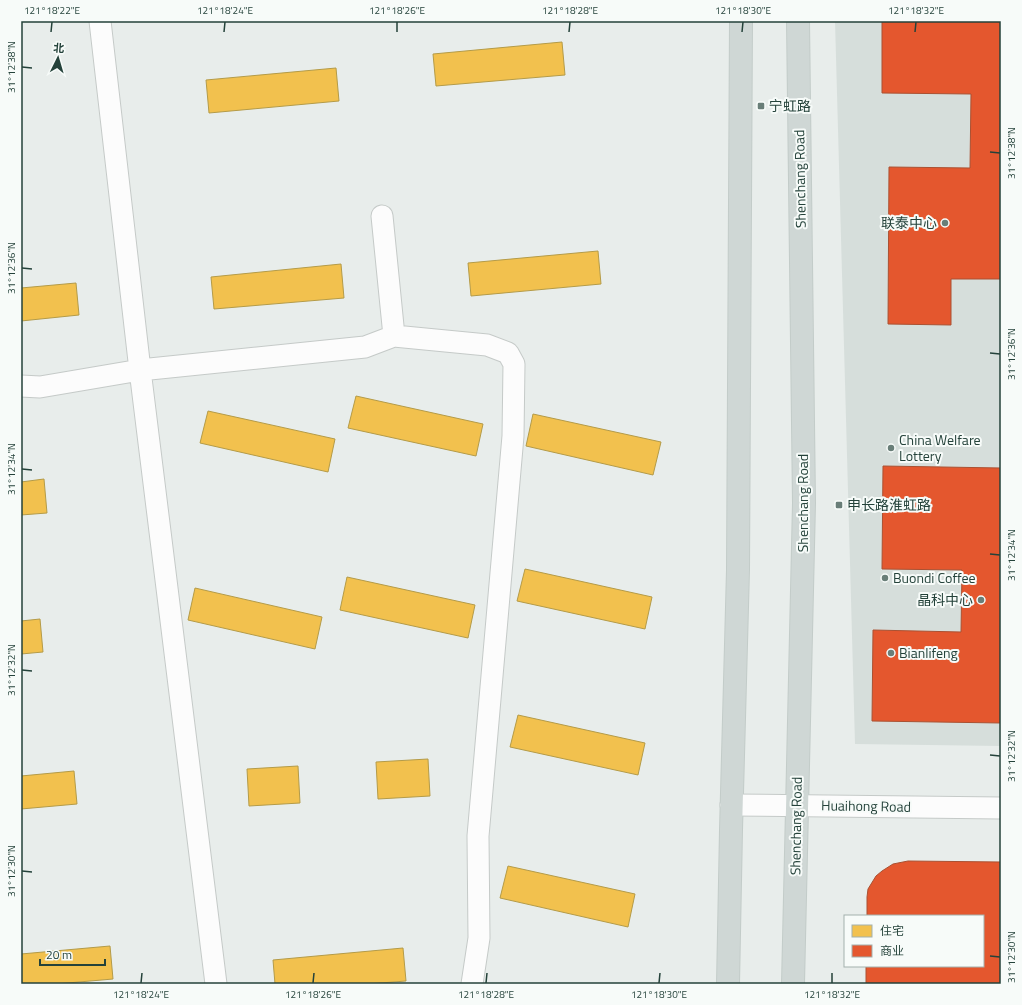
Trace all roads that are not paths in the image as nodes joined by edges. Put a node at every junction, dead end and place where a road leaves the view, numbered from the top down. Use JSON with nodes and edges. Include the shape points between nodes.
{"nodes":[{"id":1,"x":100,"y":21,"type":"edge"},
{"id":2,"x":741,"y":21,"type":"edge"},
{"id":3,"x":798,"y":21,"type":"edge"},
{"id":4,"x":382,"y":216,"type":"dead end"},
{"id":5,"x":394,"y":336,"type":"junction"},
{"id":6,"x":140,"y":370,"type":"junction"},
{"id":7,"x":21,"y":386,"type":"edge"},
{"id":8,"x":731,"y":805,"type":"junction"},
{"id":9,"x":796,"y":806,"type":"junction"},
{"id":10,"x":1001,"y":808,"type":"edge"},
{"id":11,"x":216,"y":984,"type":"edge"},
{"id":12,"x":472,"y":984,"type":"edge"},
{"id":13,"x":728,"y":984,"type":"edge"},
{"id":14,"x":793,"y":984,"type":"edge"}],
"edges":[{"from":1,"to":6,"type":"street"},
{"from":2,"to":8,"type":"main road","via":[[738,570]]},
{"from":3,"to":9,"type":"main road","name":"Shenchang Road","via":[[804,503]]},
{"from":4,"to":5,"type":"street"},
{"from":5,"to":6,"type":"street","via":[[365,347]]},
{"from":5,"to":12,"type":"street","via":[[487,344],[508,353],[514,364],[512,436],[478,836],[479,938]]},
{"from":6,"to":7,"type":"street","via":[[40,387]]},
{"from":6,"to":11,"type":"street"},
{"from":8,"to":9,"type":"street","name":"Huaihong Road"},
{"from":8,"to":13,"type":"main road"},
{"from":9,"to":10,"type":"street","name":"Huaihong Road"},
{"from":9,"to":14,"type":"main road","name":"Shenchang Road"}]}
